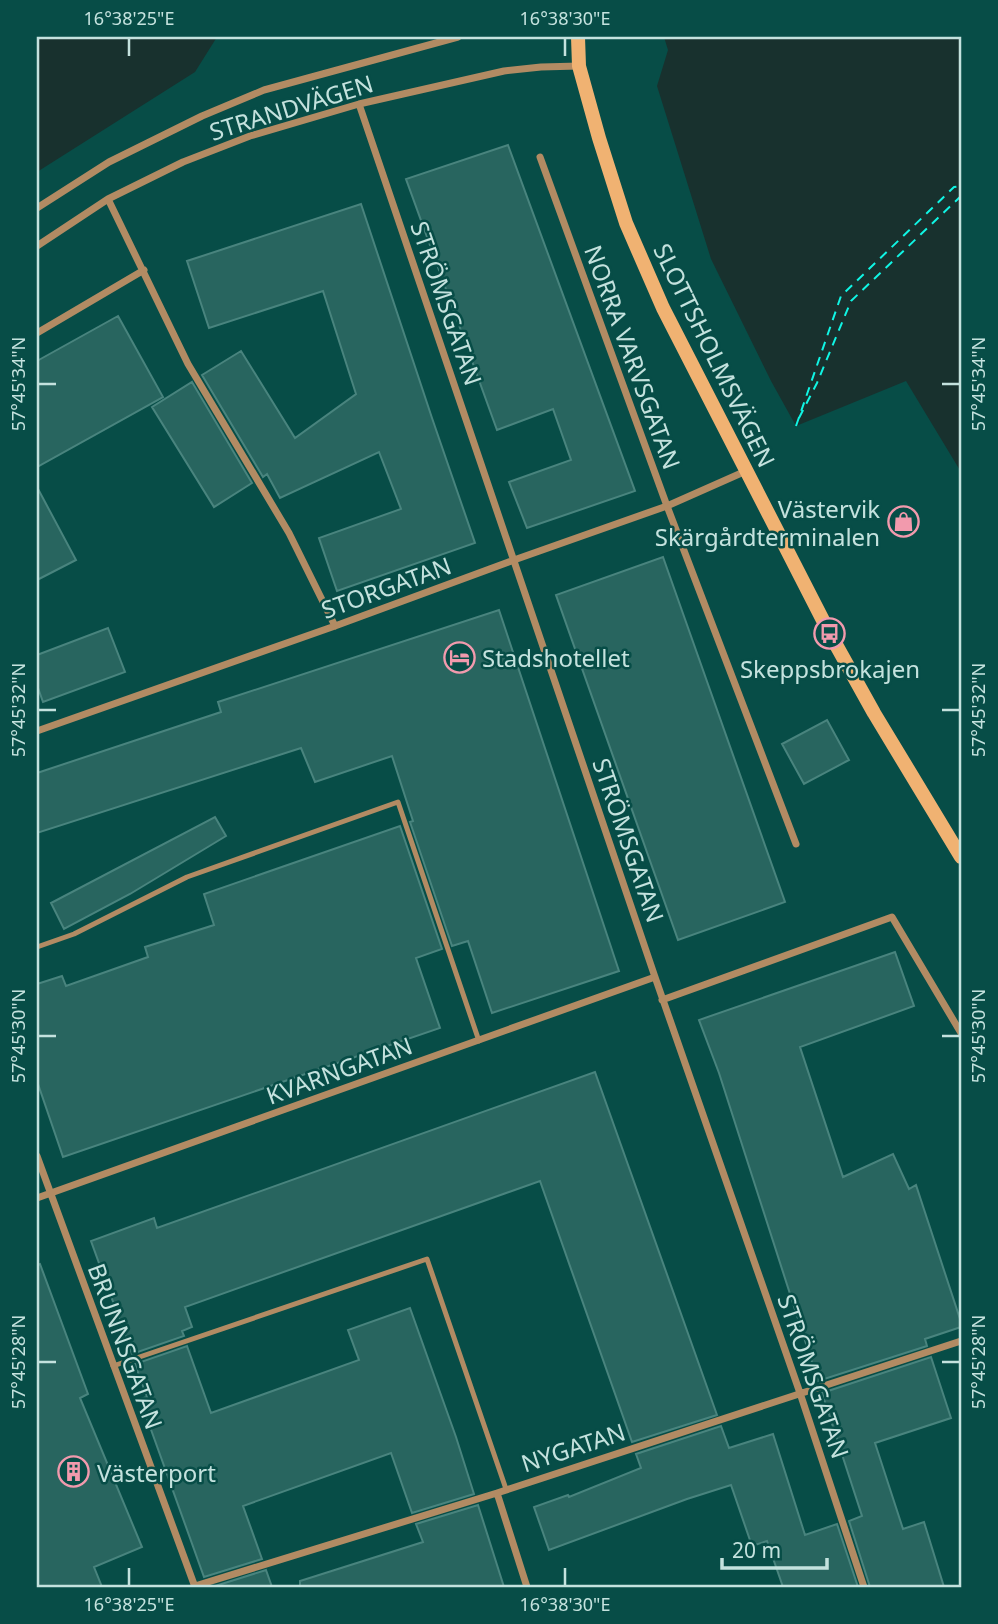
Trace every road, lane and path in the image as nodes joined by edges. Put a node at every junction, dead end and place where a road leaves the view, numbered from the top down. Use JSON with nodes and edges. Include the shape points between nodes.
{"nodes":[{"id":1,"x":458,"y":37,"type":"edge"},
{"id":2,"x":578,"y":37,"type":"edge"},
{"id":3,"x":579,"y":66,"type":"junction"},
{"id":4,"x":359,"y":104,"type":"junction"},
{"id":5,"x":540,"y":157,"type":"dead end"},
{"id":6,"x":108,"y":199,"type":"junction"},
{"id":7,"x":37,"y":208,"type":"edge"},
{"id":8,"x":37,"y":246,"type":"edge"},
{"id":9,"x":144,"y":270,"type":"junction"},
{"id":10,"x":37,"y":333,"type":"edge"},
{"id":11,"x":746,"y":471,"type":"junction"},
{"id":12,"x":667,"y":506,"type":"junction"},
{"id":13,"x":514,"y":560,"type":"junction"},
{"id":14,"x":335,"y":626,"type":"junction"},
{"id":15,"x":37,"y":731,"type":"edge"},
{"id":16,"x":796,"y":844,"type":"dead end"},
{"id":17,"x":961,"y":857,"type":"edge"},
{"id":18,"x":37,"y":947,"type":"edge"},
{"id":19,"x":654,"y":977,"type":"junction"},
{"id":20,"x":662,"y":1000,"type":"junction"},
{"id":21,"x":961,"y":1033,"type":"edge"},
{"id":22,"x":479,"y":1041,"type":"junction"},
{"id":23,"x":37,"y":1157,"type":"edge"},
{"id":24,"x":49,"y":1193,"type":"junction"},
{"id":25,"x":37,"y":1198,"type":"edge"},
{"id":26,"x":961,"y":1341,"type":"edge"},
{"id":27,"x":113,"y":1366,"type":"junction"},
{"id":28,"x":800,"y":1393,"type":"junction"},
{"id":29,"x":506,"y":1489,"type":"junction"},
{"id":30,"x":497,"y":1493,"type":"junction"},
{"id":31,"x":195,"y":1586,"type":"edge"},
{"id":32,"x":527,"y":1587,"type":"edge"},
{"id":33,"x":864,"y":1587,"type":"edge"}],
"edges":[{"from":1,"to":7,"type":"street","via":[[264,90],[110,162]]},
{"from":2,"to":3,"type":"street","name":"SLOTTSHOLMSVÄGEN"},
{"from":3,"to":4,"type":"street","name":"STRANDVÄGEN","via":[[504,71]]},
{"from":3,"to":11,"type":"street","name":"SLOTTSHOLMSVÄGEN","via":[[626,223],[663,308]]},
{"from":4,"to":6,"type":"street","name":"STRANDVÄGEN","via":[[250,136]]},
{"from":4,"to":13,"type":"street","name":"STRÖMSGATAN"},
{"from":5,"to":12,"type":"street","name":"NORRA VARVSGATAN"},
{"from":6,"to":8,"type":"street","name":"STRANDVÄGEN"},
{"from":6,"to":9,"type":"street"},
{"from":9,"to":10,"type":"street"},
{"from":9,"to":14,"type":"street","via":[[188,364],[289,533]]},
{"from":11,"to":12,"type":"street","name":"STORGATAN"},
{"from":11,"to":17,"type":"street","name":"SLOTTSHOLMSVÄGEN","via":[[874,713]]},
{"from":12,"to":13,"type":"street","name":"STORGATAN"},
{"from":12,"to":16,"type":"street","name":"NORRA VARVSGATAN"},
{"from":13,"to":14,"type":"street","name":"STORGATAN"},
{"from":13,"to":19,"type":"street","name":"STRÖMSGATAN"},
{"from":14,"to":15,"type":"street","name":"STORGATAN"},
{"from":18,"to":22,"type":"lane","via":[[74,934],[187,877],[398,802]]},
{"from":19,"to":20,"type":"street","name":"STRÖMSGATAN"},
{"from":19,"to":22,"type":"street","name":"KVARNGATAN"},
{"from":20,"to":21,"type":"street","via":[[892,917]]},
{"from":20,"to":28,"type":"street","name":"STRÖMSGATAN"},
{"from":22,"to":24,"type":"street","name":"KVARNGATAN"},
{"from":23,"to":24,"type":"street","name":"BRUNNSGATAN"},
{"from":24,"to":25,"type":"street","name":"KVARNGATAN"},
{"from":24,"to":27,"type":"street","name":"BRUNNSGATAN"},
{"from":26,"to":28,"type":"street","name":"NYGATAN"},
{"from":27,"to":29,"type":"lane","via":[[427,1259]]},
{"from":27,"to":31,"type":"street","name":"BRUNNSGATAN"},
{"from":28,"to":29,"type":"street","name":"NYGATAN"},
{"from":28,"to":33,"type":"street","name":"STRÖMSGATAN"},
{"from":29,"to":30,"type":"street","name":"NYGATAN"},
{"from":30,"to":31,"type":"street","name":"NYGATAN"},
{"from":30,"to":32,"type":"street"}]}
